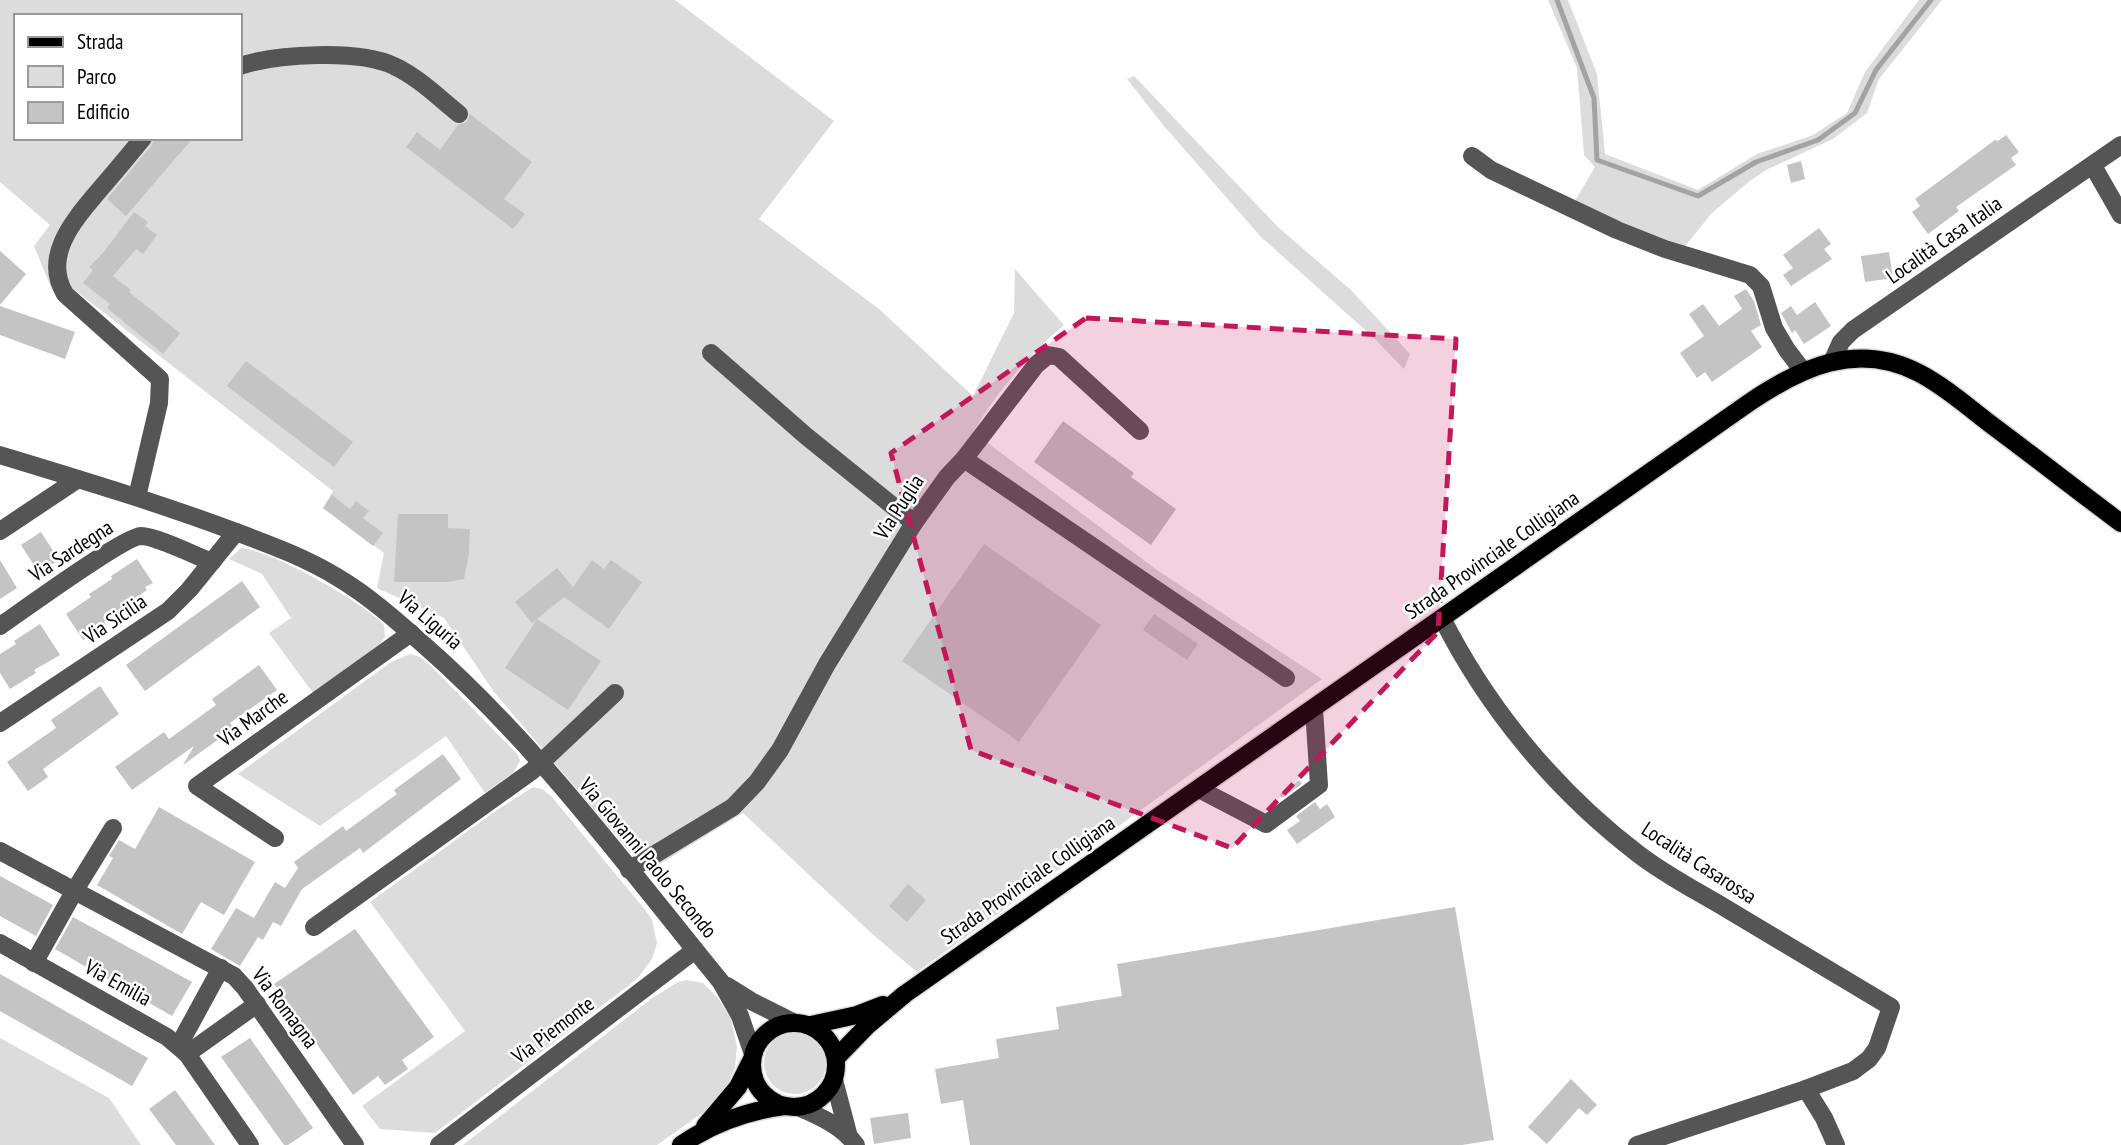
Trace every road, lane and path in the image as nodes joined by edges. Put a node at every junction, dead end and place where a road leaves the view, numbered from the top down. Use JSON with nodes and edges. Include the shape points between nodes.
{"nodes":[{"id":1,"x":242,"y":65,"type":"edge"},
{"id":2,"x":459,"y":114,"type":"dead end"},
{"id":3,"x":142,"y":140,"type":"edge"},
{"id":4,"x":2121,"y":145,"type":"edge"},
{"id":5,"x":1472,"y":156,"type":"dead end"},
{"id":6,"x":2093,"y":166,"type":"junction"},
{"id":7,"x":2121,"y":215,"type":"edge"},
{"id":8,"x":711,"y":353,"type":"dead end"},
{"id":9,"x":1832,"y":362,"type":"junction"},
{"id":10,"x":1803,"y":371,"type":"junction"},
{"id":11,"x":1140,"y":431,"type":"dead end"},
{"id":12,"x":0,"y":455,"type":"edge"},
{"id":13,"x":964,"y":459,"type":"junction"},
{"id":14,"x":78,"y":479,"type":"junction"},
{"id":15,"x":137,"y":498,"type":"junction"},
{"id":16,"x":914,"y":523,"type":"junction"},
{"id":17,"x":2121,"y":523,"type":"edge"},
{"id":18,"x":0,"y":531,"type":"edge"},
{"id":19,"x":236,"y":532,"type":"junction"},
{"id":20,"x":212,"y":562,"type":"junction"},
{"id":21,"x":1442,"y":618,"type":"junction"},
{"id":22,"x":0,"y":626,"type":"edge"},
{"id":23,"x":411,"y":633,"type":"junction"},
{"id":24,"x":1286,"y":678,"type":"dead end"},
{"id":25,"x":615,"y":693,"type":"dead end"},
{"id":26,"x":1314,"y":709,"type":"junction"},
{"id":27,"x":0,"y":723,"type":"edge"},
{"id":28,"x":540,"y":763,"type":"junction"},
{"id":29,"x":1199,"y":789,"type":"junction"},
{"id":30,"x":113,"y":828,"type":"dead end"},
{"id":31,"x":275,"y":838,"type":"dead end"},
{"id":32,"x":0,"y":852,"type":"edge"},
{"id":33,"x":629,"y":870,"type":"junction"},
{"id":34,"x":75,"y":890,"type":"junction"},
{"id":35,"x":314,"y":927,"type":"dead end"},
{"id":36,"x":0,"y":943,"type":"edge"},
{"id":37,"x":695,"y":950,"type":"junction"},
{"id":38,"x":34,"y":963,"type":"junction"},
{"id":39,"x":221,"y":968,"type":"junction"},
{"id":40,"x":721,"y":982,"type":"junction"},
{"id":41,"x":905,"y":994,"type":"junction"},
{"id":42,"x":257,"y":1004,"type":"junction"},
{"id":43,"x":793,"y":1022,"type":"junction"},
{"id":44,"x":811,"y":1026,"type":"junction"},
{"id":45,"x":183,"y":1050,"type":"junction"},
{"id":46,"x":752,"y":1057,"type":"junction"},
{"id":47,"x":836,"y":1058,"type":"junction"},
{"id":48,"x":834,"y":1080,"type":"junction"},
{"id":49,"x":1806,"y":1089,"type":"junction"},
{"id":50,"x":791,"y":1107,"type":"junction"},
{"id":51,"x":698,"y":1134,"type":"junction"},
{"id":52,"x":853,"y":1141,"type":"edge"},
{"id":53,"x":250,"y":1145,"type":"edge"},
{"id":54,"x":355,"y":1145,"type":"edge"},
{"id":55,"x":439,"y":1145,"type":"edge"},
{"id":56,"x":681,"y":1145,"type":"edge"},
{"id":57,"x":1637,"y":1145,"type":"edge"},
{"id":58,"x":1836,"y":1145,"type":"edge"}],
"edges":[{"from":1,"to":2,"type":"street","via":[[288,57],[376,60],[407,73]]},
{"from":3,"to":15,"type":"street","via":[[74,221],[57,263],[65,294],[160,379],[159,403]]},
{"from":4,"to":6,"type":"street","name":"Località Casa Italia"},
{"from":5,"to":10,"type":"street","via":[[1491,170],[1617,230],[1750,275],[1762,286],[1774,328]]},
{"from":6,"to":7,"type":"street"},
{"from":6,"to":9,"type":"street","name":"Località Casa Italia","via":[[1853,330]]},
{"from":8,"to":16,"type":"street"},
{"from":9,"to":10,"type":"main road","name":"Strada Provinciale Colligiana"},
{"from":9,"to":17,"type":"main road","name":"Strada Provinciale Colligiana","via":[[1875,360],[1920,373]]},
{"from":10,"to":21,"type":"main road","name":"Strada Provinciale Colligiana","via":[[1750,402]]},
{"from":11,"to":13,"type":"street","name":"Via Puglia","via":[[1059,357],[1048,355]]},
{"from":12,"to":14,"type":"street","name":"Via Liguria"},
{"from":13,"to":16,"type":"street","name":"Via Puglia"},
{"from":13,"to":24,"type":"street"},
{"from":14,"to":15,"type":"street","name":"Via Liguria"},
{"from":14,"to":18,"type":"street"},
{"from":15,"to":19,"type":"street","name":"Via Liguria"},
{"from":16,"to":33,"type":"street","name":"Via Puglia","via":[[757,782],[733,807]]},
{"from":19,"to":20,"type":"street","name":"Via Sicilia"},
{"from":19,"to":23,"type":"street","name":"Via Liguria","via":[[338,577]]},
{"from":20,"to":22,"type":"street","name":"Via Sardegna","via":[[149,537],[135,537]]},
{"from":20,"to":27,"type":"street","name":"Via Sicilia","via":[[163,615]]},
{"from":21,"to":26,"type":"main road","name":"Strada Provinciale Colligiana"},
{"from":21,"to":49,"type":"street","name":"Località Casarossa","via":[[1506,722],[1614,834],[1659,868],[1892,1007],[1869,1059],[1853,1071]]},
{"from":23,"to":28,"type":"street","name":"Via Liguria","via":[[472,689]]},
{"from":23,"to":31,"type":"street","name":"Via Marche","via":[[197,786]]},
{"from":25,"to":28,"type":"street"},
{"from":26,"to":29,"type":"main road","name":"Strada Provinciale Colligiana"},
{"from":26,"to":29,"type":"street","via":[[1319,785],[1266,824]]},
{"from":28,"to":33,"type":"street","name":"Via Giovanni Paolo Secondo"},
{"from":28,"to":35,"type":"street"},
{"from":29,"to":41,"type":"main road","name":"Strada Provinciale Colligiana"},
{"from":30,"to":34,"type":"street"},
{"from":32,"to":34,"type":"street","name":"Via Romagna"},
{"from":33,"to":37,"type":"street","name":"Via Giovanni Paolo Secondo"},
{"from":34,"to":38,"type":"street"},
{"from":34,"to":39,"type":"street","name":"Via Romagna"},
{"from":36,"to":38,"type":"street","name":"Via Emilia"},
{"from":37,"to":40,"type":"street","name":"Via Giovanni Paolo Secondo"},
{"from":37,"to":55,"type":"street","name":"Via Piemonte"},
{"from":38,"to":45,"type":"street","name":"Via Emilia"},
{"from":39,"to":42,"type":"street","name":"Via Romagna","via":[[239,981]]},
{"from":39,"to":45,"type":"street"},
{"from":40,"to":43,"type":"street","name":"Via Giovanni Paolo Secondo"},
{"from":40,"to":46,"type":"street","name":"Via Giovanni Paolo Secondo","via":[[740,1016]]},
{"from":41,"to":44,"type":"main road","name":"Strada Provinciale Colligiana","via":[[866,1012]]},
{"from":41,"to":47,"type":"main road","name":"Strada Provinciale Colligiana"},
{"from":42,"to":45,"type":"street"},
{"from":42,"to":54,"type":"street","name":"Via Romagna"},
{"from":43,"to":44,"type":"main road"},
{"from":43,"to":46,"type":"main road","via":[[768,1031]]},
{"from":44,"to":47,"type":"main road","via":[[823,1033]]},
{"from":45,"to":53,"type":"street","name":"Via Emilia"},
{"from":46,"to":50,"type":"main road","via":[[756,1084],[773,1102]]},
{"from":46,"to":51,"type":"main road","via":[[729,1099]]},
{"from":47,"to":48,"type":"main road"},
{"from":48,"to":50,"type":"main road","via":[[820,1099]]},
{"from":48,"to":52,"type":"street"},
{"from":49,"to":57,"type":"street"},
{"from":49,"to":58,"type":"street"},
{"from":50,"to":51,"type":"main road","via":[[746,1113]]},
{"from":50,"to":52,"type":"street","via":[[824,1119]]},
{"from":51,"to":56,"type":"main road"}]}
